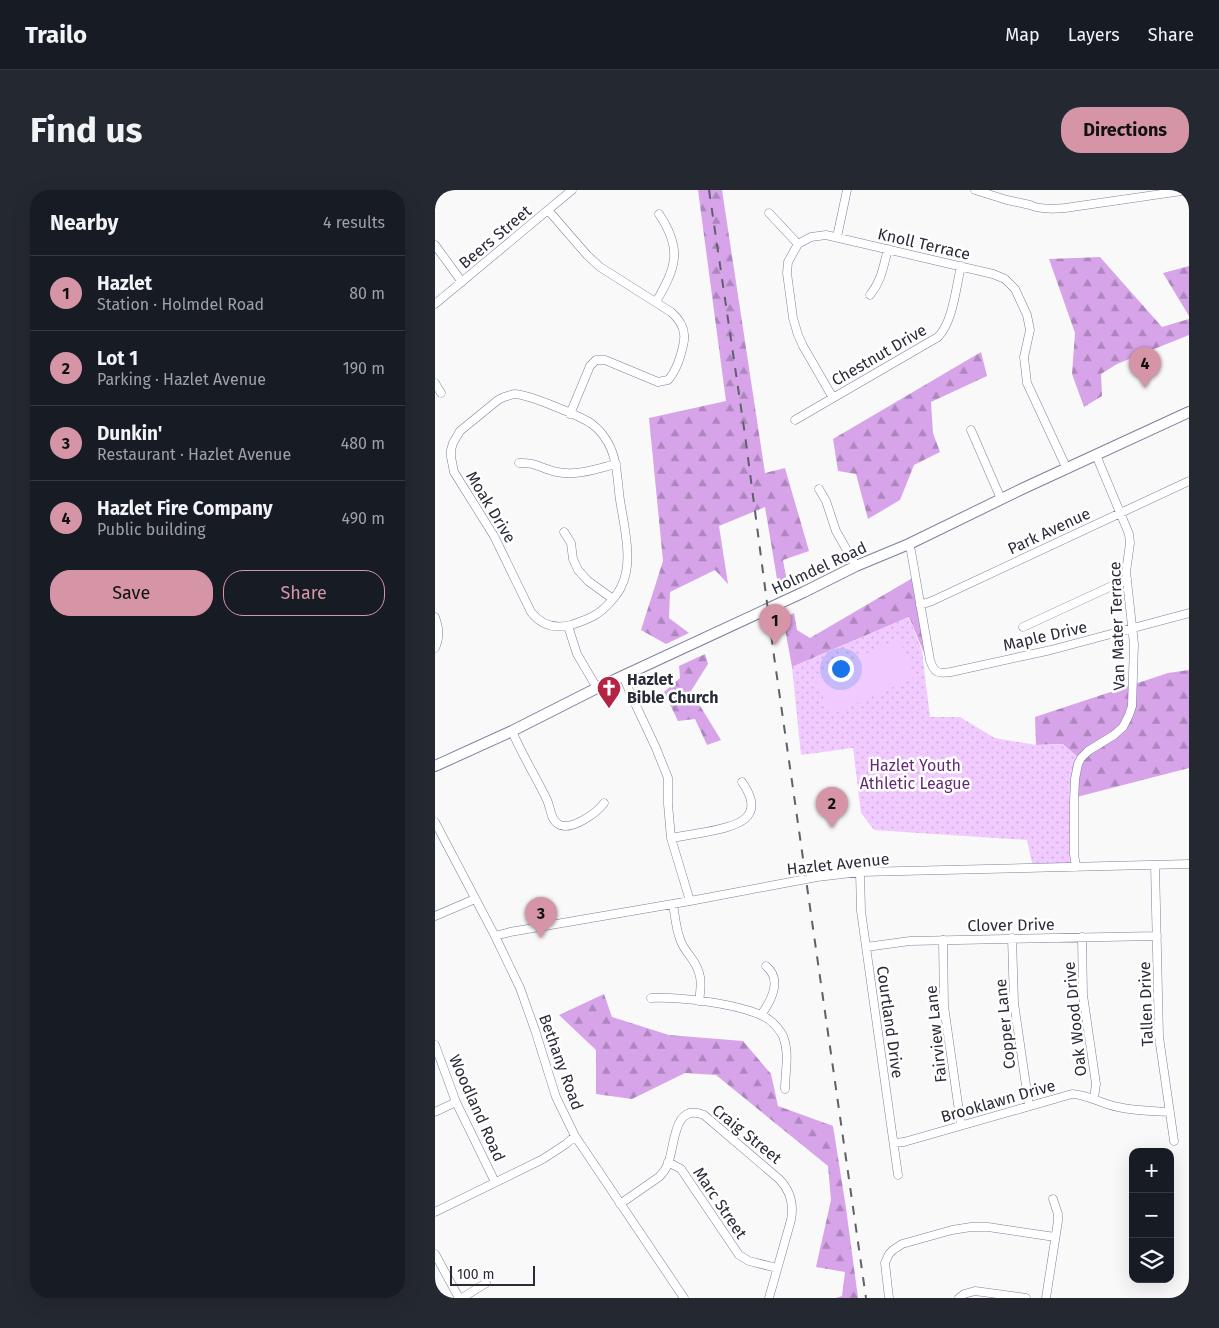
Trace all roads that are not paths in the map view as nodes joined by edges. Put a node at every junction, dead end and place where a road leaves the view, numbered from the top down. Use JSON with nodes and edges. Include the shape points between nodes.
{"nodes":[{"id":1,"x":572,"y":190,"type":"edge"},
{"id":2,"x":847,"y":190,"type":"edge"},
{"id":3,"x":975,"y":190,"type":"edge"},
{"id":4,"x":1189,"y":190,"type":"edge"},
{"id":5,"x":548,"y":210,"type":"junction"},
{"id":6,"x":769,"y":213,"type":"dead end"},
{"id":7,"x":659,"y":214,"type":"dead end"},
{"id":8,"x":837,"y":237,"type":"junction"},
{"id":9,"x":798,"y":244,"type":"junction"},
{"id":10,"x":435,"y":245,"type":"edge"},
{"id":11,"x":888,"y":249,"type":"junction"},
{"id":12,"x":961,"y":266,"type":"junction"},
{"id":13,"x":462,"y":282,"type":"junction"},
{"id":14,"x":870,"y":295,"type":"dead end"},
{"id":15,"x":656,"y":302,"type":"junction"},
{"id":16,"x":435,"y":304,"type":"edge"},
{"id":17,"x":435,"y":383,"type":"edge"},
{"id":18,"x":441,"y":393,"type":"dead end"},
{"id":19,"x":833,"y":398,"type":"junction"},
{"id":20,"x":1189,"y":412,"type":"edge"},
{"id":21,"x":570,"y":414,"type":"junction"},
{"id":22,"x":795,"y":420,"type":"dead end"},
{"id":23,"x":971,"y":430,"type":"dead end"},
{"id":24,"x":1096,"y":455,"type":"junction"},
{"id":25,"x":519,"y":463,"type":"dead end"},
{"id":26,"x":616,"y":464,"type":"junction"},
{"id":27,"x":1067,"y":468,"type":"junction"},
{"id":28,"x":1189,"y":481,"type":"edge"},
{"id":29,"x":819,"y":489,"type":"dead end"},
{"id":30,"x":1001,"y":499,"type":"junction"},
{"id":31,"x":1121,"y":513,"type":"junction"},
{"id":32,"x":565,"y":532,"type":"dead end"},
{"id":33,"x":909,"y":544,"type":"junction"},
{"id":34,"x":856,"y":566,"type":"junction"},
{"id":35,"x":1127,"y":579,"type":"junction"},
{"id":36,"x":613,"y":599,"type":"junction"},
{"id":37,"x":920,"y":605,"type":"junction"},
{"id":38,"x":1189,"y":613,"type":"edge"},
{"id":39,"x":435,"y":617,"type":"edge"},
{"id":40,"x":568,"y":626,"type":"junction"},
{"id":41,"x":1023,"y":628,"type":"dead end"},
{"id":42,"x":1133,"y":628,"type":"junction"},
{"id":43,"x":435,"y":648,"type":"edge"},
{"id":44,"x":623,"y":676,"type":"junction"},
{"id":45,"x":597,"y":688,"type":"junction"},
{"id":46,"x":513,"y":731,"type":"junction"},
{"id":47,"x":435,"y":766,"type":"edge"},
{"id":48,"x":741,"y":782,"type":"dead end"},
{"id":49,"x":604,"y":803,"type":"dead end"},
{"id":50,"x":435,"y":822,"type":"edge"},
{"id":51,"x":671,"y":838,"type":"junction"},
{"id":52,"x":1155,"y":864,"type":"junction"},
{"id":53,"x":1189,"y":864,"type":"edge"},
{"id":54,"x":1076,"y":867,"type":"junction"},
{"id":55,"x":859,"y":872,"type":"junction"},
{"id":56,"x":475,"y":899,"type":"junction"},
{"id":57,"x":690,"y":901,"type":"junction"},
{"id":58,"x":673,"y":904,"type":"junction"},
{"id":59,"x":435,"y":916,"type":"edge"},
{"id":60,"x":495,"y":936,"type":"junction"},
{"id":61,"x":1157,"y":936,"type":"junction"},
{"id":62,"x":1081,"y":937,"type":"junction"},
{"id":63,"x":1012,"y":938,"type":"junction"},
{"id":64,"x":943,"y":940,"type":"junction"},
{"id":65,"x":866,"y":947,"type":"junction"},
{"id":66,"x":766,"y":966,"type":"dead end"},
{"id":67,"x":651,"y":998,"type":"dead end"},
{"id":68,"x":699,"y":1001,"type":"junction"},
{"id":69,"x":761,"y":1015,"type":"junction"},
{"id":70,"x":435,"y":1046,"type":"edge"},
{"id":71,"x":785,"y":1089,"type":"dead end"},
{"id":72,"x":1094,"y":1098,"type":"junction"},
{"id":73,"x":456,"y":1102,"type":"junction"},
{"id":74,"x":1029,"y":1106,"type":"junction"},
{"id":75,"x":435,"y":1112,"type":"edge"},
{"id":76,"x":1170,"y":1112,"type":"junction"},
{"id":77,"x":961,"y":1125,"type":"junction"},
{"id":78,"x":575,"y":1136,"type":"junction"},
{"id":79,"x":1174,"y":1141,"type":"dead end"},
{"id":80,"x":894,"y":1144,"type":"junction"},
{"id":81,"x":668,"y":1162,"type":"junction"},
{"id":82,"x":898,"y":1175,"type":"dead end"},
{"id":83,"x":495,"y":1182,"type":"junction"},
{"id":84,"x":1053,"y":1199,"type":"dead end"},
{"id":85,"x":620,"y":1204,"type":"junction"},
{"id":86,"x":435,"y":1212,"type":"edge"},
{"id":87,"x":1055,"y":1237,"type":"junction"},
{"id":88,"x":435,"y":1254,"type":"edge"},
{"id":89,"x":777,"y":1268,"type":"junction"},
{"id":90,"x":486,"y":1283,"type":"dead end"},
{"id":91,"x":459,"y":1298,"type":"edge"},
{"id":92,"x":462,"y":1298,"type":"edge"},
{"id":93,"x":684,"y":1298,"type":"edge"},
{"id":94,"x":769,"y":1298,"type":"edge"},
{"id":95,"x":889,"y":1298,"type":"edge"},
{"id":96,"x":959,"y":1298,"type":"edge"},
{"id":97,"x":1026,"y":1298,"type":"edge"},
{"id":98,"x":1046,"y":1298,"type":"edge"}],
"edges":[{"from":1,"to":5,"type":"street","name":"Beers Street"},
{"from":2,"to":8,"type":"street"},
{"from":3,"to":4,"type":"street","via":[[1051,209]]},
{"from":5,"to":13,"type":"street","name":"Beers Street"},
{"from":5,"to":15,"type":"street","via":[[600,267]]},
{"from":6,"to":9,"type":"street"},
{"from":7,"to":15,"type":"street","via":[[669,229],[674,256],[670,277]]},
{"from":8,"to":9,"type":"street","name":"Knoll Terrace","via":[[811,237]]},
{"from":8,"to":11,"type":"street","name":"Knoll Terrace"},
{"from":9,"to":19,"type":"street","via":[[787,265],[795,326]]},
{"from":10,"to":13,"type":"street"},
{"from":11,"to":12,"type":"street","name":"Knoll Terrace"},
{"from":11,"to":14,"type":"street","via":[[880,280]]},
{"from":12,"to":19,"type":"street","name":"Chestnut Drive","via":[[949,320],[942,333]]},
{"from":12,"to":27,"type":"street","name":"Knoll Terrace","via":[[1000,276],[1011,283],[1018,294],[1029,325],[1024,357],[1027,383]]},
{"from":13,"to":16,"type":"street","name":"Beers Street"},
{"from":15,"to":21,"type":"street","via":[[674,314],[684,332],[684,347],[671,377],[658,382],[605,360],[596,360],[590,366]]},
{"from":17,"to":18,"type":"street"},
{"from":19,"to":22,"type":"street","name":"Chestnut Drive"},
{"from":20,"to":24,"type":"main road","name":"Holmdel Road"},
{"from":21,"to":26,"type":"street","name":"Moak Drive","via":[[592,425],[603,435]]},
{"from":21,"to":40,"type":"street","name":"Moak Drive","via":[[523,395],[504,397],[460,431],[453,443],[451,457],[454,472],[494,536],[531,612],[546,624]]},
{"from":23,"to":30,"type":"street"},
{"from":24,"to":27,"type":"main road","name":"Holmdel Road"},
{"from":24,"to":31,"type":"street","name":"Van Mater Terrace"},
{"from":25,"to":26,"type":"street","via":[[528,462],[551,471],[570,473]]},
{"from":26,"to":36,"type":"street","name":"Moak Drive","via":[[627,560],[622,586]]},
{"from":27,"to":30,"type":"main road","name":"Holmdel Road"},
{"from":28,"to":31,"type":"street","name":"Park Avenue"},
{"from":29,"to":34,"type":"street","via":[[836,531]]},
{"from":30,"to":33,"type":"main road","name":"Holmdel Road"},
{"from":31,"to":35,"type":"street","name":"Van Mater Terrace","via":[[1130,538]]},
{"from":31,"to":37,"type":"street","name":"Park Avenue"},
{"from":32,"to":36,"type":"street","via":[[578,570]]},
{"from":33,"to":34,"type":"main road","name":"Holmdel Road"},
{"from":33,"to":37,"type":"street"},
{"from":34,"to":44,"type":"main road","name":"Holmdel Road"},
{"from":35,"to":41,"type":"street"},
{"from":35,"to":42,"type":"street","name":"Van Mater Terrace"},
{"from":36,"to":40,"type":"street","name":"Moak Drive","via":[[594,617]]},
{"from":37,"to":42,"type":"street","name":"Maple Drive","via":[[930,660],[935,670],[944,673]]},
{"from":38,"to":42,"type":"street","name":"Maple Drive"},
{"from":39,"to":43,"type":"street","via":[[439,633]]},
{"from":40,"to":45,"type":"street","via":[[577,654]]},
{"from":42,"to":54,"type":"street","name":"Van Mater Terrace","via":[[1133,696],[1129,715],[1117,733],[1081,758],[1076,770]]},
{"from":44,"to":45,"type":"main road","name":"Holmdel Road"},
{"from":44,"to":51,"type":"street","via":[[668,778]]},
{"from":45,"to":46,"type":"main road","name":"Holmdel Road"},
{"from":46,"to":47,"type":"main road","name":"Holmdel Road"},
{"from":46,"to":49,"type":"street","via":[[559,825],[570,826],[591,816]]},
{"from":48,"to":51,"type":"street","via":[[751,801],[743,821],[731,827]]},
{"from":50,"to":56,"type":"street","name":"Bethany Road"},
{"from":51,"to":57,"type":"street"},
{"from":52,"to":53,"type":"street","name":"Hazlet Avenue"},
{"from":52,"to":54,"type":"street","name":"Hazlet Avenue"},
{"from":52,"to":61,"type":"street","name":"Tallen Drive"},
{"from":54,"to":55,"type":"street","name":"Hazlet Avenue"},
{"from":55,"to":57,"type":"street","name":"Hazlet Avenue"},
{"from":55,"to":65,"type":"street","name":"Courtland Drive"},
{"from":56,"to":59,"type":"street"},
{"from":56,"to":60,"type":"street","name":"Bethany Road"},
{"from":57,"to":58,"type":"street","name":"Hazlet Avenue"},
{"from":58,"to":60,"type":"street","name":"Hazlet Avenue"},
{"from":58,"to":68,"type":"street","via":[[680,939],[700,972]]},
{"from":60,"to":78,"type":"street","name":"Bethany Road","via":[[520,988],[557,1097]]},
{"from":61,"to":62,"type":"street","name":"Clover Drive"},
{"from":61,"to":76,"type":"street","name":"Tallen Drive","via":[[1159,1038]]},
{"from":62,"to":63,"type":"street","name":"Clover Drive"},
{"from":62,"to":72,"type":"street","name":"Oak Wood Drive","via":[[1083,995],[1096,1084]]},
{"from":63,"to":64,"type":"street","name":"Clover Drive"},
{"from":63,"to":74,"type":"street","name":"Copper Lane","via":[[1014,1003]]},
{"from":64,"to":65,"type":"street","name":"Clover Drive"},
{"from":64,"to":77,"type":"street","name":"Fairview Lane","via":[[944,1006]]},
{"from":65,"to":80,"type":"street","name":"Courtland Drive"},
{"from":66,"to":69,"type":"street","via":[[774,976],[775,987]]},
{"from":67,"to":68,"type":"street"},
{"from":68,"to":69,"type":"street","via":[[733,1006]]},
{"from":69,"to":71,"type":"street","via":[[784,1039],[787,1062]]},
{"from":70,"to":73,"type":"street","name":"Woodland Road"},
{"from":72,"to":74,"type":"street","name":"Brooklawn Drive","via":[[1072,1094]]},
{"from":72,"to":76,"type":"street","name":"Brooklawn Drive","via":[[1121,1108]]},
{"from":73,"to":75,"type":"street"},
{"from":73,"to":83,"type":"street","name":"Woodland Road"},
{"from":74,"to":77,"type":"street","name":"Brooklawn Drive"},
{"from":76,"to":79,"type":"street","name":"Tallen Drive"},
{"from":77,"to":80,"type":"street","name":"Brooklawn Drive"},
{"from":78,"to":83,"type":"street","via":[[543,1159]]},
{"from":78,"to":85,"type":"street","name":"Bethany Road"},
{"from":80,"to":82,"type":"street","name":"Courtland Drive"},
{"from":81,"to":85,"type":"street","name":"Craig Street","via":[[659,1177]]},
{"from":81,"to":89,"type":"street","name":"Marc Street","via":[[681,1169],[739,1255]]},
{"from":81,"to":89,"type":"street","name":"Craig Street","via":[[681,1118],[699,1113],[779,1178],[788,1190],[793,1211]]},
{"from":83,"to":86,"type":"street"},
{"from":84,"to":87,"type":"street","via":[[1058,1214]]},
{"from":85,"to":93,"type":"street","name":"Bethany Road"},
{"from":87,"to":95,"type":"street","via":[[971,1227],[902,1244],[889,1254],[885,1263]]},
{"from":87,"to":98,"type":"street"},
{"from":88,"to":91,"type":"street"},
{"from":89,"to":94,"type":"street","name":"Craig Street"},
{"from":90,"to":92,"type":"street"},
{"from":96,"to":97,"type":"street","via":[[975,1291]]}]}
